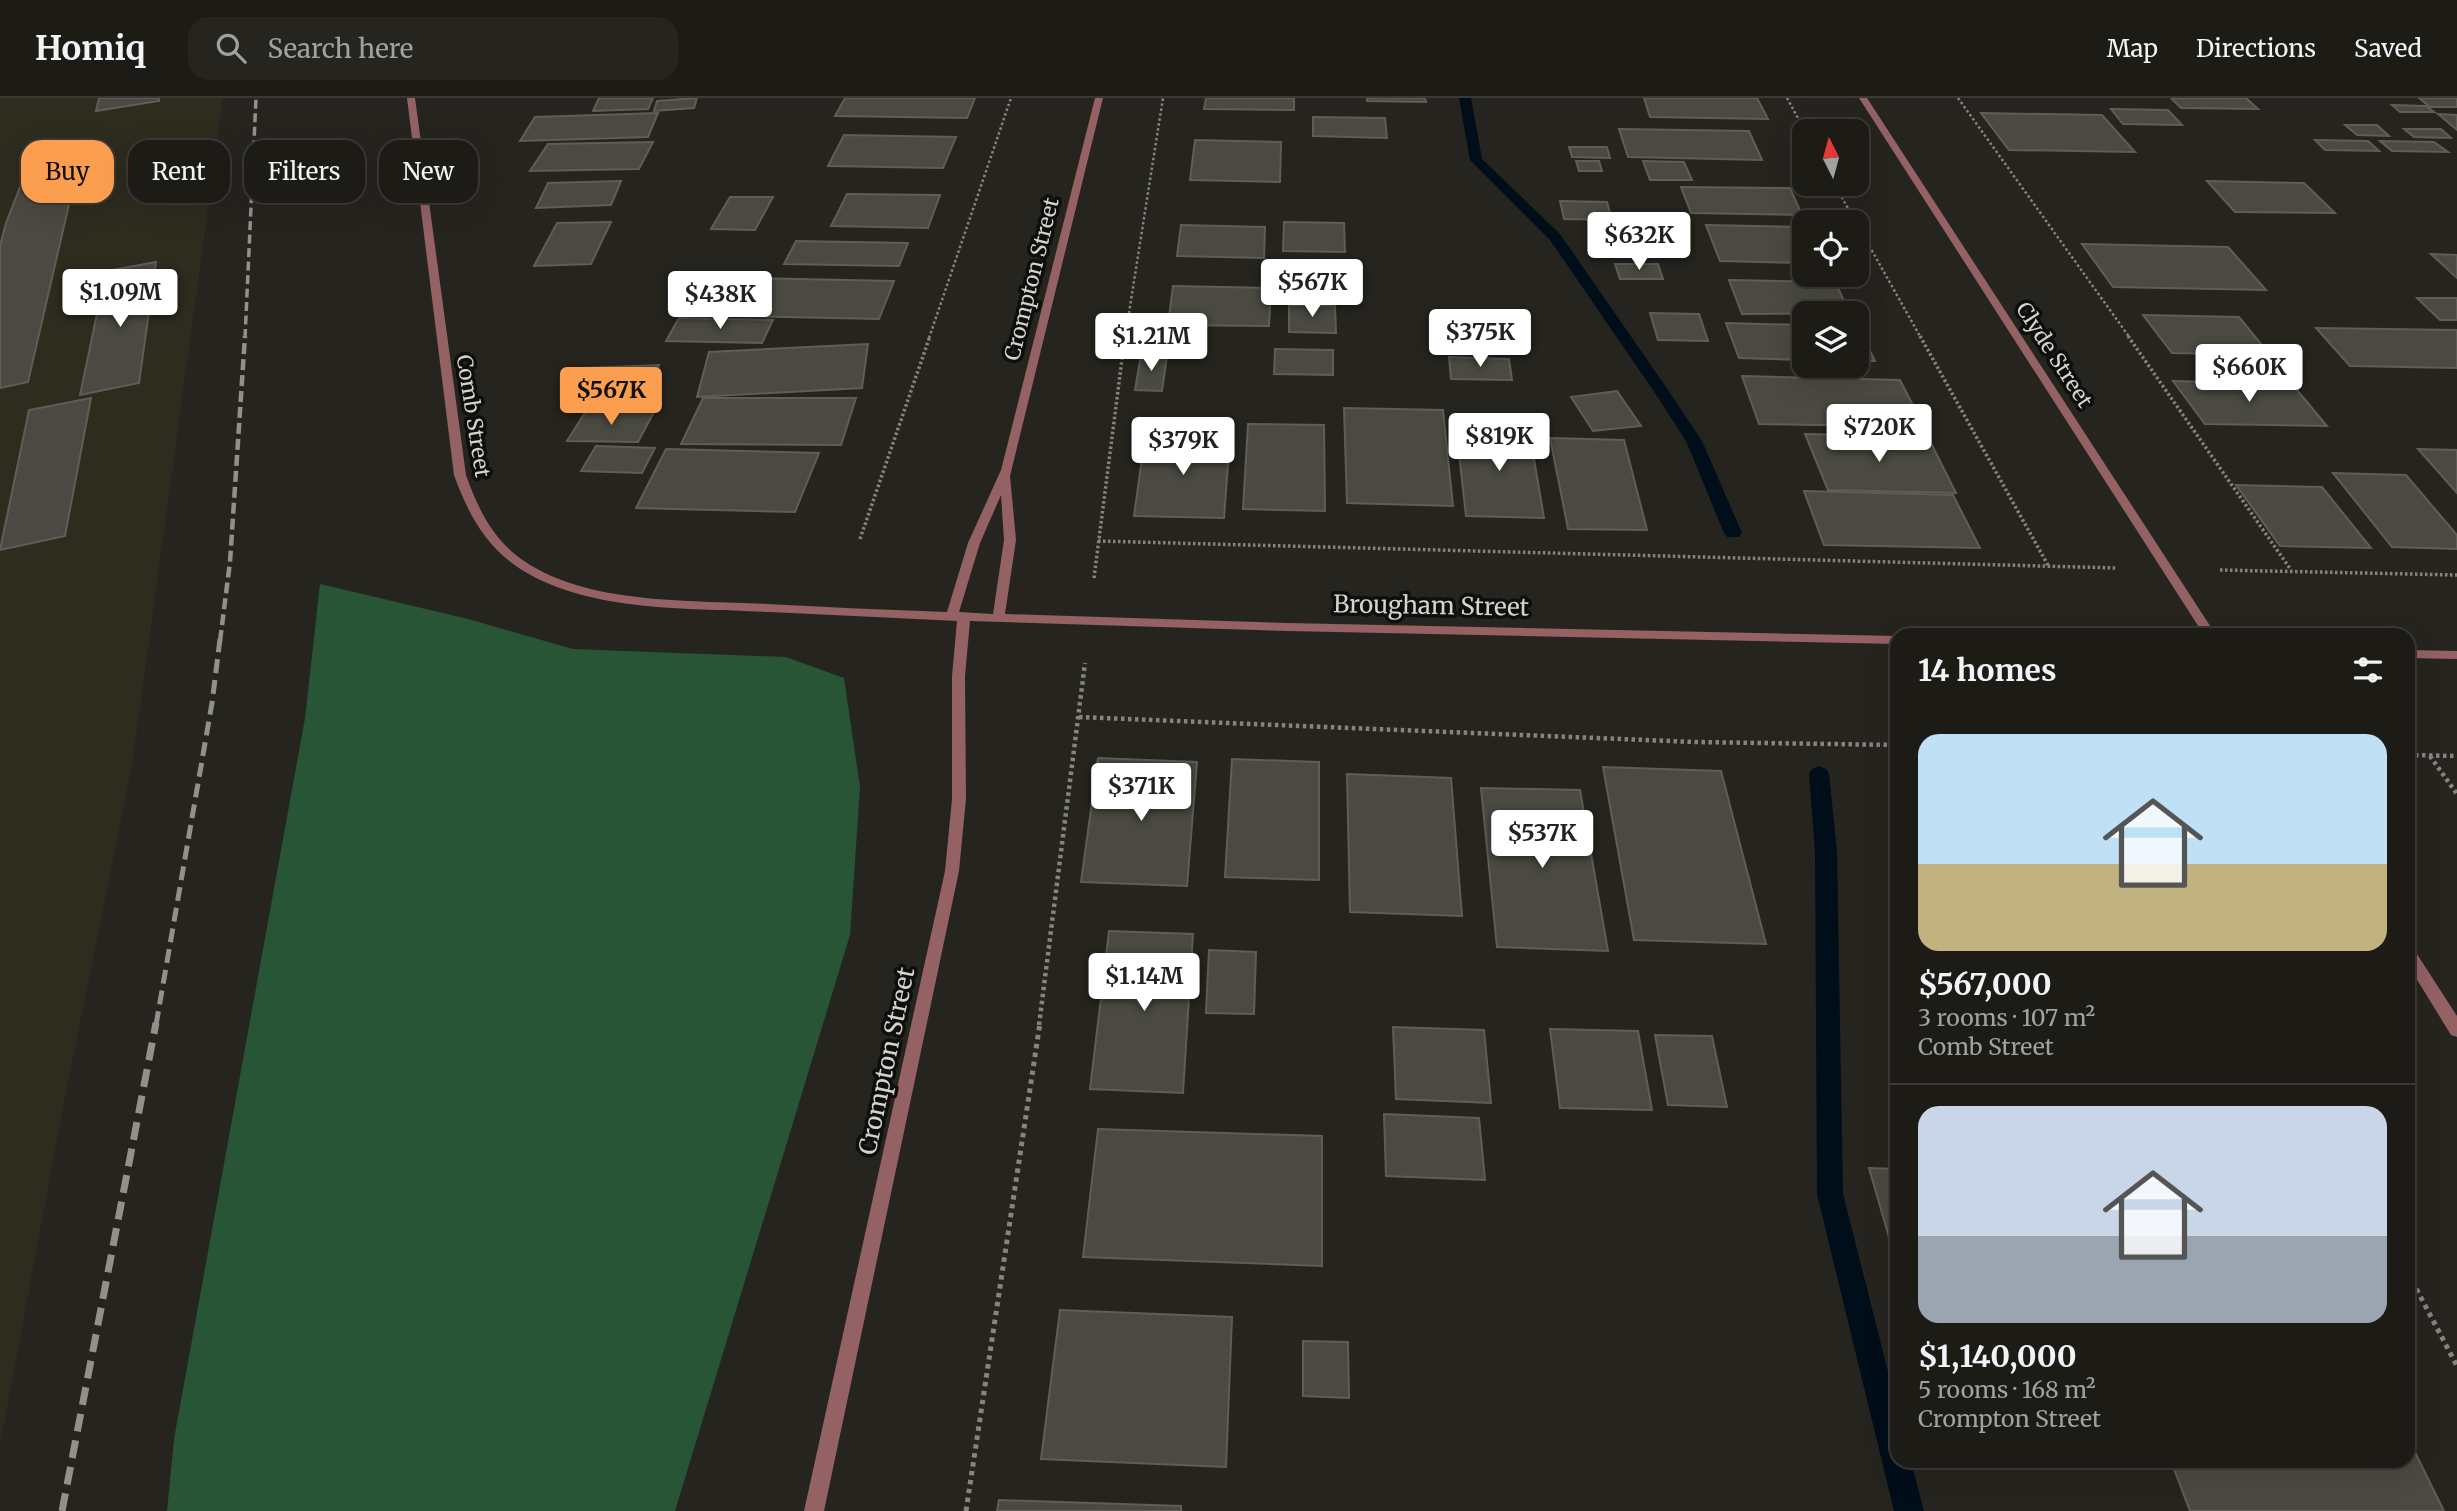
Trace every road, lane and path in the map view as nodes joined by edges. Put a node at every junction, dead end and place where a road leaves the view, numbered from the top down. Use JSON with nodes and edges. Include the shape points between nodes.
{"nodes":[{"id":1,"x":411,"y":98,"type":"edge"},
{"id":2,"x":1011,"y":98,"type":"edge"},
{"id":3,"x":1099,"y":98,"type":"edge"},
{"id":4,"x":1163,"y":98,"type":"edge"},
{"id":5,"x":1787,"y":98,"type":"edge"},
{"id":6,"x":1863,"y":98,"type":"edge"},
{"id":7,"x":1958,"y":98,"type":"edge"},
{"id":8,"x":1798,"y":119,"type":"edge"},
{"id":9,"x":1869,"y":246,"type":"edge"},
{"id":10,"x":1007,"y":470,"type":"junction"},
{"id":11,"x":860,"y":539,"type":"dead end"},
{"id":12,"x":2457,"y":575,"type":"edge"},
{"id":13,"x":958,"y":616,"type":"junction"},
{"id":14,"x":998,"y":618,"type":"junction"},
{"id":15,"x":2205,"y":628,"type":"edge"},
{"id":16,"x":1890,"y":640,"type":"edge"},
{"id":17,"x":2415,"y":654,"type":"edge"},
{"id":18,"x":2457,"y":655,"type":"edge"},
{"id":19,"x":1890,"y":745,"type":"edge"},
{"id":20,"x":2415,"y":755,"type":"edge"},
{"id":21,"x":2429,"y":755,"type":"junction"},
{"id":22,"x":2457,"y":756,"type":"edge"},
{"id":23,"x":2457,"y":794,"type":"edge"},
{"id":24,"x":2415,"y":963,"type":"edge"},
{"id":25,"x":2457,"y":1030,"type":"edge"},
{"id":26,"x":2415,"y":1286,"type":"edge"},
{"id":27,"x":2457,"y":1366,"type":"edge"},
{"id":28,"x":814,"y":1511,"type":"edge"},
{"id":29,"x":966,"y":1511,"type":"edge"}],
"edges":[{"from":1,"to":13,"type":"street","name":"Comb Street","via":[[460,475],[478,521],[498,547],[555,582],[628,599]]},
{"from":2,"to":11,"type":"path"},
{"from":3,"to":10,"type":"street","name":"Crompton Street"},
{"from":4,"to":9,"type":"path","via":[[1132,282],[1098,541],[2049,567]]},
{"from":5,"to":8,"type":"path"},
{"from":6,"to":15,"type":"street","name":"Clyde Street"},
{"from":7,"to":12,"type":"path","via":[[2292,571]]},
{"from":10,"to":13,"type":"street","name":"Crompton Street","via":[[974,543]]},
{"from":10,"to":14,"type":"street","name":"Crompton Street","via":[[1009,552]]},
{"from":13,"to":14,"type":"street","name":"Brougham Street"},
{"from":13,"to":28,"type":"street","name":"Crompton Street","via":[[960,775],[952,871]]},
{"from":14,"to":16,"type":"street","name":"Brougham Street"},
{"from":17,"to":18,"type":"street"},
{"from":19,"to":29,"type":"path","via":[[1079,717],[1036,1057]]},
{"from":20,"to":21,"type":"path"},
{"from":21,"to":22,"type":"path"},
{"from":21,"to":23,"type":"path"},
{"from":24,"to":25,"type":"street"},
{"from":26,"to":27,"type":"path"}]}
